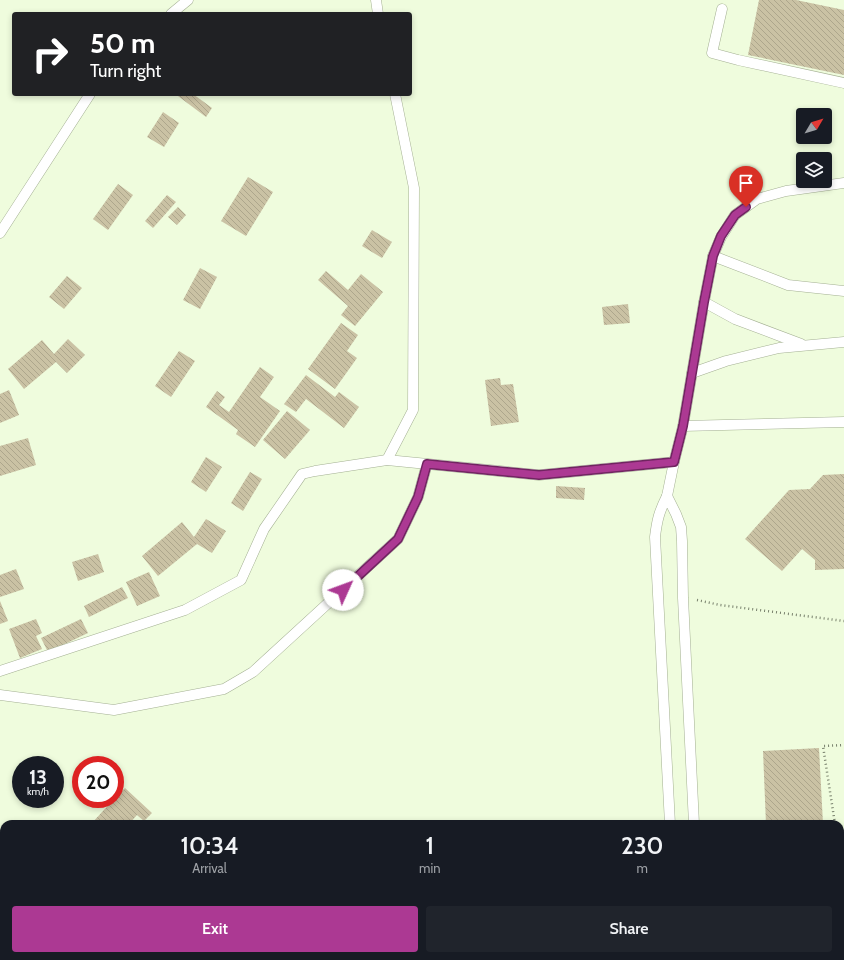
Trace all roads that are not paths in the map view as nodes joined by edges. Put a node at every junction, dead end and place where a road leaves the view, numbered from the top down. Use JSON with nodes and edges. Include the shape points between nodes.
{"nodes":[{"id":1,"x":188,"y":0,"type":"edge"},
{"id":2,"x":376,"y":0,"type":"edge"},
{"id":3,"x":722,"y":9,"type":"dead end"},
{"id":4,"x":173,"y":12,"type":"edge"},
{"id":5,"x":378,"y":12,"type":"edge"},
{"id":6,"x":844,"y":84,"type":"edge"},
{"id":7,"x":89,"y":96,"type":"edge"},
{"id":8,"x":395,"y":96,"type":"edge"},
{"id":9,"x":844,"y":183,"type":"edge"},
{"id":10,"x":0,"y":233,"type":"edge"},
{"id":11,"x":713,"y":256,"type":"junction"},
{"id":12,"x":844,"y":291,"type":"edge"},
{"id":13,"x":704,"y":302,"type":"junction"},
{"id":14,"x":844,"y":342,"type":"edge"},
{"id":15,"x":806,"y":345,"type":"junction"},
{"id":16,"x":692,"y":373,"type":"junction"},
{"id":17,"x":844,"y":422,"type":"edge"},
{"id":18,"x":683,"y":426,"type":"junction"},
{"id":19,"x":387,"y":460,"type":"junction"},
{"id":20,"x":674,"y":462,"type":"junction"},
{"id":21,"x":427,"y":464,"type":"junction"},
{"id":22,"x":667,"y":496,"type":"junction"},
{"id":23,"x":0,"y":671,"type":"edge"},
{"id":24,"x":0,"y":695,"type":"edge"},
{"id":25,"x":670,"y":820,"type":"edge"},
{"id":26,"x":694,"y":820,"type":"edge"}],
"edges":[{"from":1,"to":4,"type":"lane"},
{"from":2,"to":5,"type":"lane"},
{"from":3,"to":6,"type":"lane","via":[[712,53]]},
{"from":7,"to":10,"type":"lane"},
{"from":8,"to":19,"type":"lane","via":[[414,188],[413,410]]},
{"from":9,"to":11,"type":"lane","via":[[786,191],[757,199],[735,215],[721,236]]},
{"from":11,"to":12,"type":"lane","via":[[788,285]]},
{"from":11,"to":13,"type":"lane"},
{"from":13,"to":15,"type":"lane","via":[[735,319]]},
{"from":13,"to":16,"type":"lane"},
{"from":14,"to":15,"type":"lane"},
{"from":15,"to":16,"type":"lane","via":[[779,348],[726,360]]},
{"from":16,"to":18,"type":"lane"},
{"from":17,"to":18,"type":"lane"},
{"from":18,"to":20,"type":"lane"},
{"from":19,"to":21,"type":"lane"},
{"from":19,"to":23,"type":"lane","via":[[302,474],[264,529],[241,580],[185,610]]},
{"from":20,"to":21,"type":"lane","via":[[539,475]]},
{"from":20,"to":22,"type":"lane"},
{"from":21,"to":24,"type":"lane","via":[[418,497],[398,539],[253,672],[224,689],[114,710]]},
{"from":22,"to":25,"type":"lane","via":[[657,521],[655,537]]},
{"from":22,"to":26,"type":"lane","via":[[681,527]]}]}
